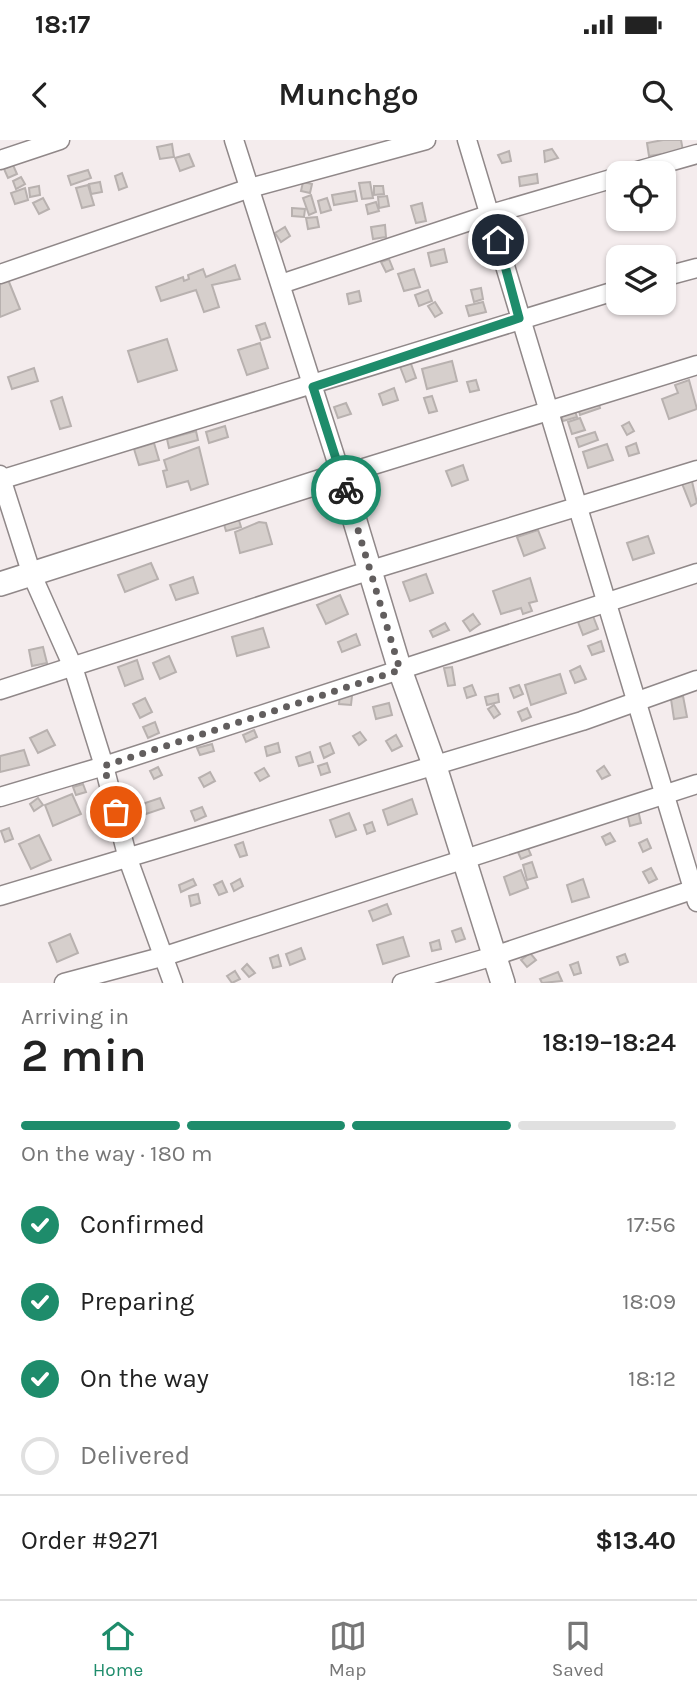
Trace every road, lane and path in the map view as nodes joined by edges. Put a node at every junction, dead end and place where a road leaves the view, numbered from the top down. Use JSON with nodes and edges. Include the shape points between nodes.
{"nodes":[{"id":1,"x":60,"y":140,"type":"edge"},
{"id":2,"x":234,"y":140,"type":"edge"},
{"id":3,"x":426,"y":140,"type":"edge"},
{"id":4,"x":467,"y":140,"type":"edge"},
{"id":5,"x":697,"y":154,"type":"edge"},
{"id":6,"x":0,"y":160,"type":"edge"},
{"id":7,"x":672,"y":161,"type":"edge"},
{"id":8,"x":606,"y":180,"type":"edge"},
{"id":9,"x":250,"y":188,"type":"junction"},
{"id":10,"x":491,"y":214,"type":"junction"},
{"id":11,"x":697,"y":268,"type":"edge"},
{"id":12,"x":0,"y":274,"type":"edge"},
{"id":13,"x":676,"y":274,"type":"edge"},
{"id":14,"x":281,"y":284,"type":"junction"},
{"id":15,"x":606,"y":293,"type":"edge"},
{"id":16,"x":519,"y":318,"type":"junction"},
{"id":17,"x":697,"y":365,"type":"edge"},
{"id":18,"x":313,"y":387,"type":"junction"},
{"id":19,"x":548,"y":412,"type":"junction"},
{"id":20,"x":697,"y":470,"type":"edge"},
{"id":21,"x":341,"y":475,"type":"junction"},
{"id":22,"x":0,"y":478,"type":"edge"},
{"id":23,"x":579,"y":505,"type":"junction"},
{"id":24,"x":371,"y":570,"type":"junction"},
{"id":25,"x":697,"y":573,"type":"edge"},
{"id":26,"x":32,"y":575,"type":"junction"},
{"id":27,"x":0,"y":584,"type":"edge"},
{"id":28,"x":607,"y":603,"type":"junction"},
{"id":29,"x":73,"y":667,"type":"junction"},
{"id":30,"x":400,"y":670,"type":"junction"},
{"id":31,"x":697,"y":680,"type":"edge"},
{"id":32,"x":0,"y":690,"type":"edge"},
{"id":33,"x":637,"y":701,"type":"junction"},
{"id":34,"x":104,"y":766,"type":"junction"},
{"id":35,"x":435,"y":767,"type":"junction"},
{"id":36,"x":697,"y":784,"type":"edge"},
{"id":37,"x":665,"y":794,"type":"junction"},
{"id":38,"x":0,"y":797,"type":"edge"},
{"id":39,"x":463,"y":858,"type":"junction"},
{"id":40,"x":128,"y":859,"type":"junction"},
{"id":41,"x":0,"y":896,"type":"edge"},
{"id":42,"x":695,"y":896,"type":"edge"},
{"id":43,"x":165,"y":956,"type":"junction"},
{"id":44,"x":494,"y":956,"type":"junction"},
{"id":45,"x":64,"y":983,"type":"edge"},
{"id":46,"x":173,"y":983,"type":"edge"},
{"id":47,"x":402,"y":983,"type":"edge"},
{"id":48,"x":503,"y":983,"type":"edge"}],
"edges":[{"from":1,"to":6,"type":"street"},
{"from":2,"to":9,"type":"street"},
{"from":3,"to":9,"type":"street"},
{"from":4,"to":10,"type":"street"},
{"from":5,"to":7,"type":"street"},
{"from":8,"to":10,"type":"street"},
{"from":9,"to":12,"type":"street"},
{"from":9,"to":14,"type":"street"},
{"from":10,"to":14,"type":"street"},
{"from":10,"to":16,"type":"street"},
{"from":11,"to":13,"type":"street"},
{"from":14,"to":18,"type":"street"},
{"from":15,"to":16,"type":"street"},
{"from":16,"to":18,"type":"street"},
{"from":16,"to":19,"type":"street"},
{"from":17,"to":19,"type":"street"},
{"from":18,"to":21,"type":"street"},
{"from":18,"to":22,"type":"street"},
{"from":19,"to":21,"type":"street"},
{"from":19,"to":23,"type":"street"},
{"from":20,"to":23,"type":"street"},
{"from":21,"to":24,"type":"street"},
{"from":21,"to":26,"type":"street"},
{"from":22,"to":26,"type":"street"},
{"from":23,"to":24,"type":"street"},
{"from":23,"to":28,"type":"street"},
{"from":24,"to":29,"type":"street"},
{"from":24,"to":30,"type":"street"},
{"from":25,"to":28,"type":"street"},
{"from":26,"to":27,"type":"street"},
{"from":26,"to":29,"type":"street"},
{"from":28,"to":30,"type":"street"},
{"from":28,"to":33,"type":"street"},
{"from":29,"to":32,"type":"street"},
{"from":29,"to":34,"type":"street"},
{"from":30,"to":34,"type":"street"},
{"from":30,"to":35,"type":"street"},
{"from":31,"to":33,"type":"street"},
{"from":33,"to":35,"type":"street"},
{"from":33,"to":37,"type":"street"},
{"from":34,"to":38,"type":"street"},
{"from":34,"to":40,"type":"street"},
{"from":35,"to":39,"type":"street"},
{"from":35,"to":40,"type":"street"},
{"from":36,"to":37,"type":"street"},
{"from":37,"to":39,"type":"street"},
{"from":37,"to":42,"type":"street"},
{"from":39,"to":43,"type":"street"},
{"from":39,"to":44,"type":"street"},
{"from":40,"to":41,"type":"street"},
{"from":40,"to":43,"type":"street"},
{"from":42,"to":44,"type":"street"},
{"from":43,"to":45,"type":"street"},
{"from":43,"to":46,"type":"street"},
{"from":44,"to":47,"type":"street"},
{"from":44,"to":48,"type":"street"}]}
